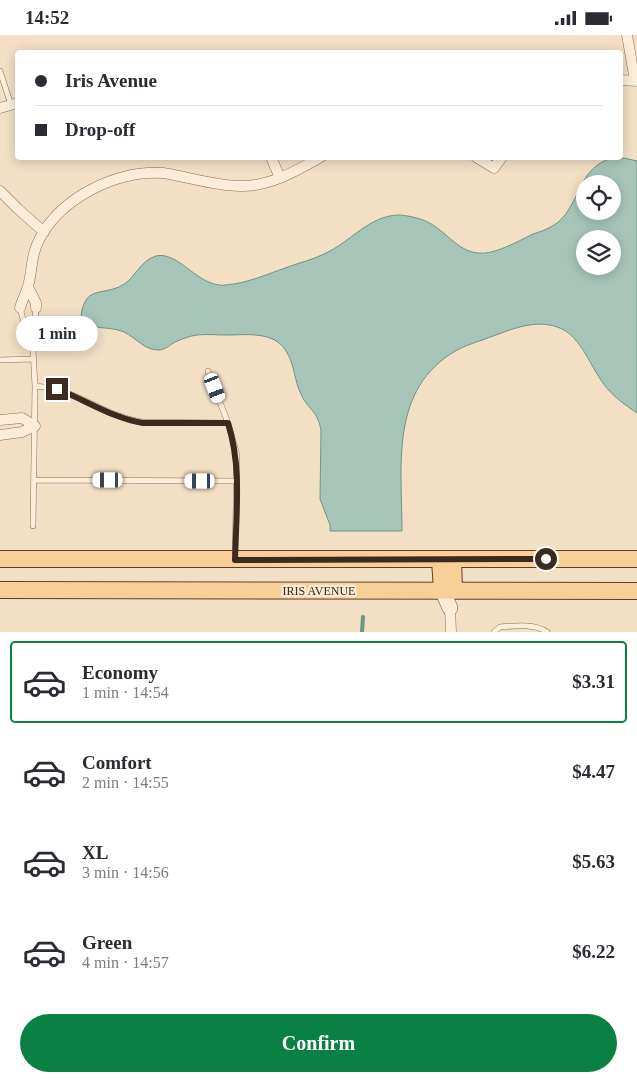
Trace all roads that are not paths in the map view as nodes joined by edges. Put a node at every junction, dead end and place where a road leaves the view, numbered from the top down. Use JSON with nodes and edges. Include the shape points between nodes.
{"nodes":[{"id":1,"x":631,"y":39,"type":"edge"},
{"id":2,"x":0,"y":71,"type":"edge"},
{"id":3,"x":623,"y":79,"type":"edge"},
{"id":4,"x":636,"y":81,"type":"edge"},
{"id":5,"x":14,"y":104,"type":"edge"},
{"id":6,"x":0,"y":109,"type":"edge"},
{"id":7,"x":272,"y":160,"type":"edge"},
{"id":8,"x":315,"y":160,"type":"edge"},
{"id":9,"x":481,"y":160,"type":"edge"},
{"id":10,"x":500,"y":160,"type":"edge"},
{"id":11,"x":280,"y":178,"type":"junction"},
{"id":12,"x":0,"y":191,"type":"edge"},
{"id":13,"x":44,"y":232,"type":"junction"},
{"id":14,"x":28,"y":287,"type":"junction"},
{"id":15,"x":20,"y":308,"type":"joint"},
{"id":16,"x":36,"y":308,"type":"joint"},
{"id":17,"x":32,"y":332,"type":"junction"},
{"id":18,"x":34,"y":359,"type":"junction"},
{"id":19,"x":0,"y":360,"type":"edge"},
{"id":20,"x":208,"y":371,"type":"dead end"},
{"id":21,"x":35,"y":386,"type":"junction"},
{"id":22,"x":0,"y":420,"type":"edge"},
{"id":23,"x":228,"y":423,"type":"junction"},
{"id":24,"x":35,"y":426,"type":"junction"},
{"id":25,"x":0,"y":435,"type":"edge"},
{"id":26,"x":34,"y":479,"type":"junction"},
{"id":27,"x":238,"y":481,"type":"junction"},
{"id":28,"x":33,"y":526,"type":"dead end"},
{"id":29,"x":0,"y":559,"type":"edge"},
{"id":30,"x":447,"y":559,"type":"junction"},
{"id":31,"x":637,"y":559,"type":"edge"},
{"id":32,"x":235,"y":560,"type":"junction"},
{"id":33,"x":0,"y":590,"type":"edge"},
{"id":34,"x":448,"y":590,"type":"junction"},
{"id":35,"x":637,"y":591,"type":"edge"},
{"id":36,"x":450,"y":608,"type":"joint"},
{"id":37,"x":451,"y":632,"type":"edge"},
{"id":38,"x":494,"y":632,"type":"edge"},
{"id":39,"x":547,"y":632,"type":"edge"}],
"edges":[{"from":1,"to":4,"type":"street"},
{"from":2,"to":5,"type":"lane"},
{"from":3,"to":4,"type":"street"},
{"from":5,"to":6,"type":"street"},
{"from":7,"to":11,"type":"street"},
{"from":8,"to":11,"type":"street"},
{"from":9,"to":10,"type":"street","via":[[494,168]]},
{"from":11,"to":13,"type":"street","via":[[240,186],[163,173],[135,175],[102,184],[74,201],[56,215]]},
{"from":12,"to":13,"type":"street"},
{"from":13,"to":14,"type":"street","via":[[32,256]]},
{"from":14,"to":15,"type":"street"},
{"from":14,"to":16,"type":"street"},
{"from":15,"to":17,"type":"lane","via":[[24,323]]},
{"from":16,"to":17,"type":"lane"},
{"from":17,"to":18,"type":"lane"},
{"from":18,"to":19,"type":"lane"},
{"from":18,"to":21,"type":"lane"},
{"from":20,"to":23,"type":"lane"},
{"from":21,"to":23,"type":"lane","via":[[57,389],[130,421]]},
{"from":21,"to":24,"type":"lane"},
{"from":22,"to":24,"type":"street","via":[[22,418]]},
{"from":23,"to":27,"type":"lane"},
{"from":24,"to":25,"type":"street","via":[[22,432]]},
{"from":24,"to":26,"type":"lane"},
{"from":26,"to":27,"type":"lane"},
{"from":26,"to":28,"type":"lane"},
{"from":27,"to":32,"type":"lane"},
{"from":29,"to":32,"type":"main road"},
{"from":30,"to":31,"type":"main road"},
{"from":30,"to":32,"type":"main road"},
{"from":30,"to":34,"type":"main road"},
{"from":33,"to":34,"type":"main road","name":"IRIS AVENUE"},
{"from":34,"to":35,"type":"main road","name":"IRIS AVENUE"},
{"from":34,"to":36,"type":"street"},
{"from":36,"to":37,"type":"street"},
{"from":38,"to":39,"type":"lane","via":[[500,627],[516,626],[541,627]]}]}
